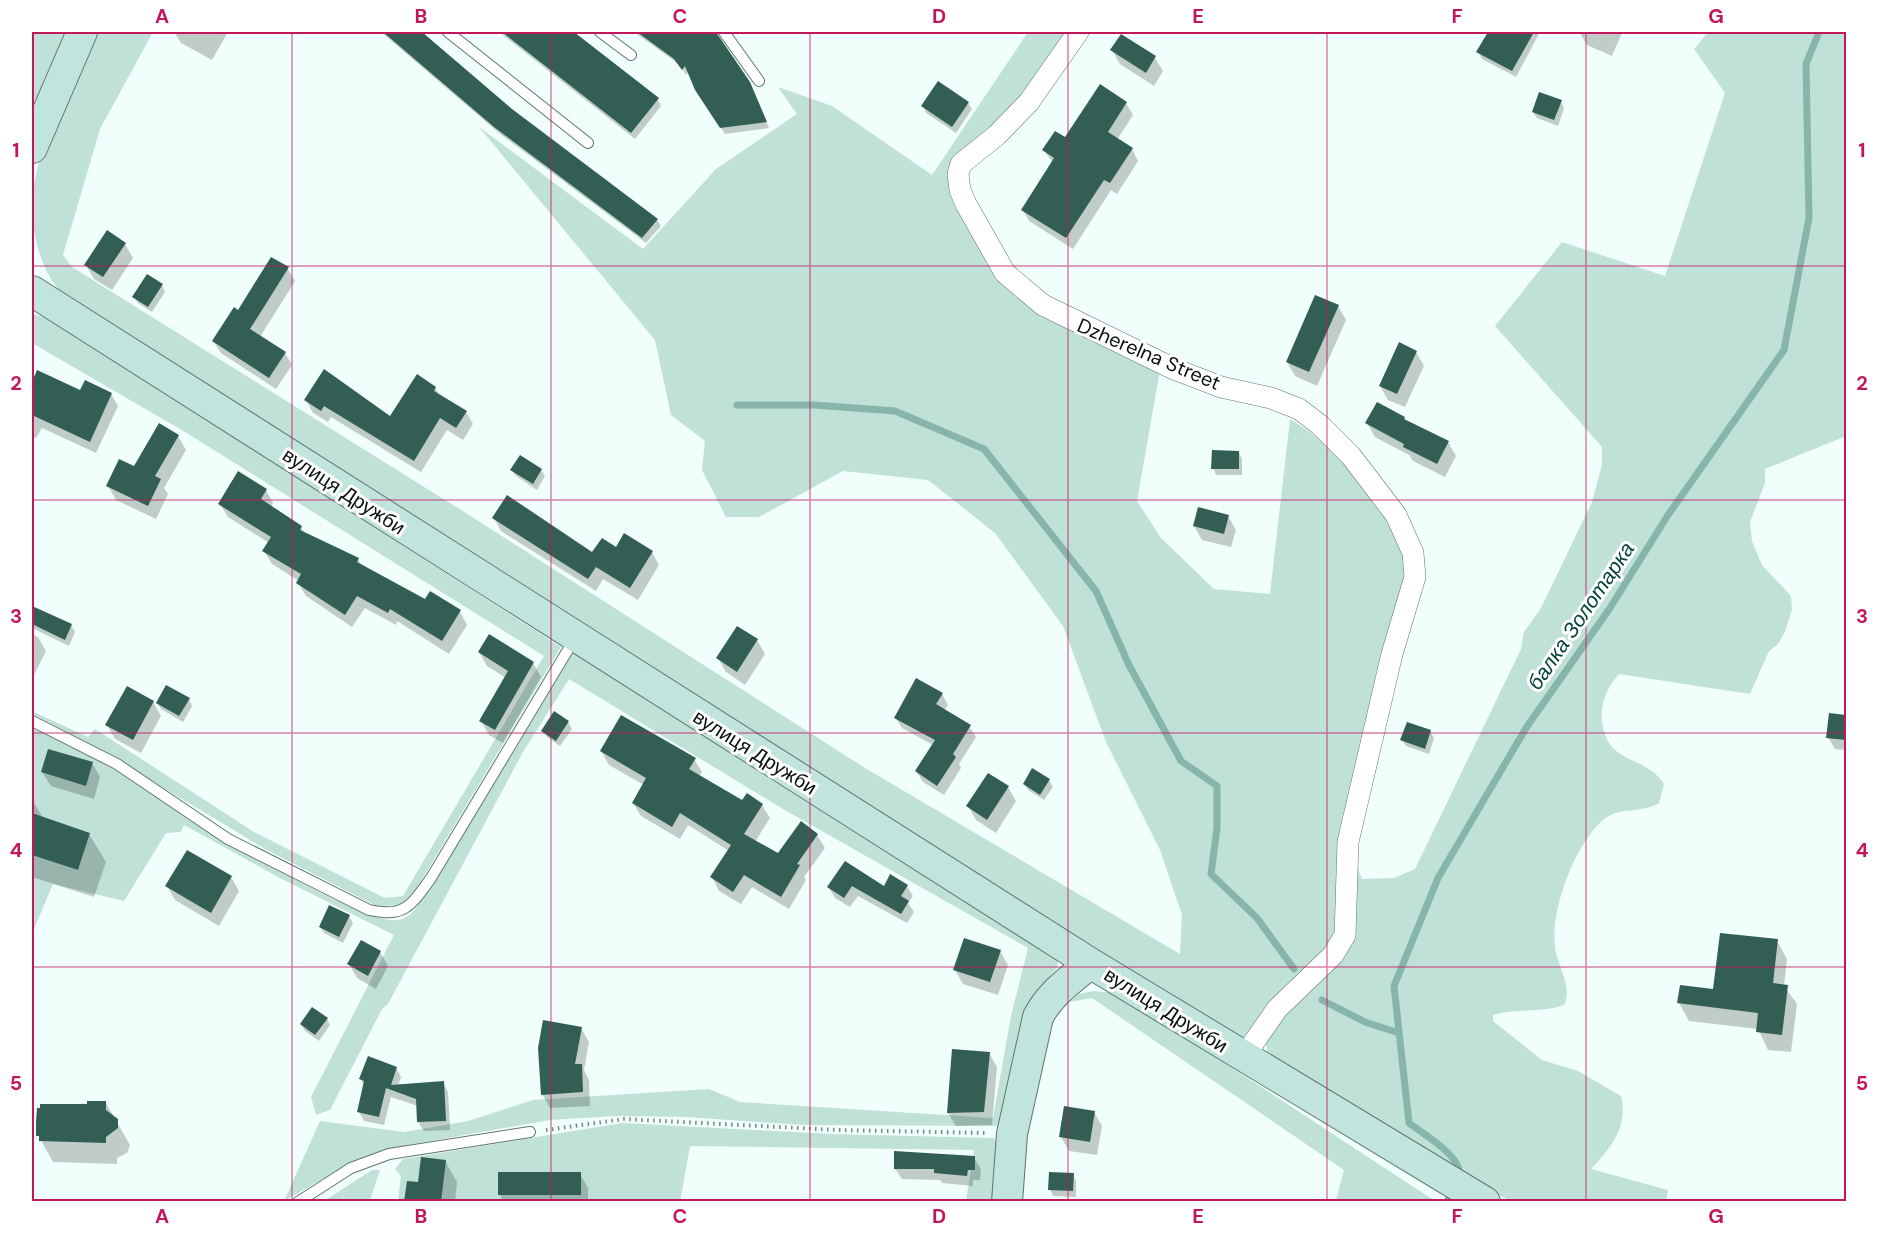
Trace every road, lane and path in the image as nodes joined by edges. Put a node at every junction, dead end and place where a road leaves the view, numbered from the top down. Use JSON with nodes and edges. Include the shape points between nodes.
{"nodes":[{"id":1,"x":82,"y":32,"type":"edge"},
{"id":2,"x":448,"y":32,"type":"edge"},
{"id":3,"x":600,"y":32,"type":"edge"},
{"id":4,"x":724,"y":32,"type":"edge"},
{"id":5,"x":1078,"y":32,"type":"edge"},
{"id":6,"x":631,"y":55,"type":"dead end"},
{"id":7,"x":759,"y":81,"type":"dead end"},
{"id":8,"x":588,"y":143,"type":"dead end"},
{"id":9,"x":32,"y":148,"type":"edge"},
{"id":10,"x":32,"y":291,"type":"edge"},
{"id":11,"x":575,"y":638,"type":"junction"},
{"id":12,"x":32,"y":721,"type":"edge"},
{"id":13,"x":1090,"y":963,"type":"junction"},
{"id":14,"x":1243,"y":1058,"type":"junction"},
{"id":15,"x":530,"y":1132,"type":"joint"},
{"id":16,"x":1012,"y":1134,"type":"junction"},
{"id":17,"x":298,"y":1202,"type":"edge"},
{"id":18,"x":1007,"y":1202,"type":"edge"},
{"id":19,"x":1485,"y":1202,"type":"edge"}],
"edges":[{"from":1,"to":9,"type":"street"},
{"from":2,"to":8,"type":"lane"},
{"from":3,"to":6,"type":"lane"},
{"from":4,"to":7,"type":"lane"},
{"from":5,"to":14,"type":"street","name":"Dzherelna Street","via":[[1029,102],[961,164],[958,174],[966,204],[1005,273],[1043,305],[1173,369],[1299,409],[1351,456],[1396,515],[1413,553],[1415,577],[1392,654],[1348,842],[1345,935],[1333,955],[1277,1009]]},
{"from":10,"to":11,"type":"street","name":"вулиця Дружби"},
{"from":11,"to":12,"type":"lane","via":[[431,878],[417,898],[402,911],[389,915],[369,910],[228,839],[117,764]]},
{"from":11,"to":13,"type":"street","name":"вулиця Дружби"},
{"from":13,"to":14,"type":"street","name":"вулиця Дружби"},
{"from":13,"to":16,"type":"street","via":[[1053,993],[1038,1017]]},
{"from":14,"to":19,"type":"street","name":"вулиця Дружби"},
{"from":15,"to":16,"type":"path","via":[[624,1119]]},
{"from":15,"to":17,"type":"lane","via":[[389,1154],[351,1168]]},
{"from":16,"to":18,"type":"street"}]}
